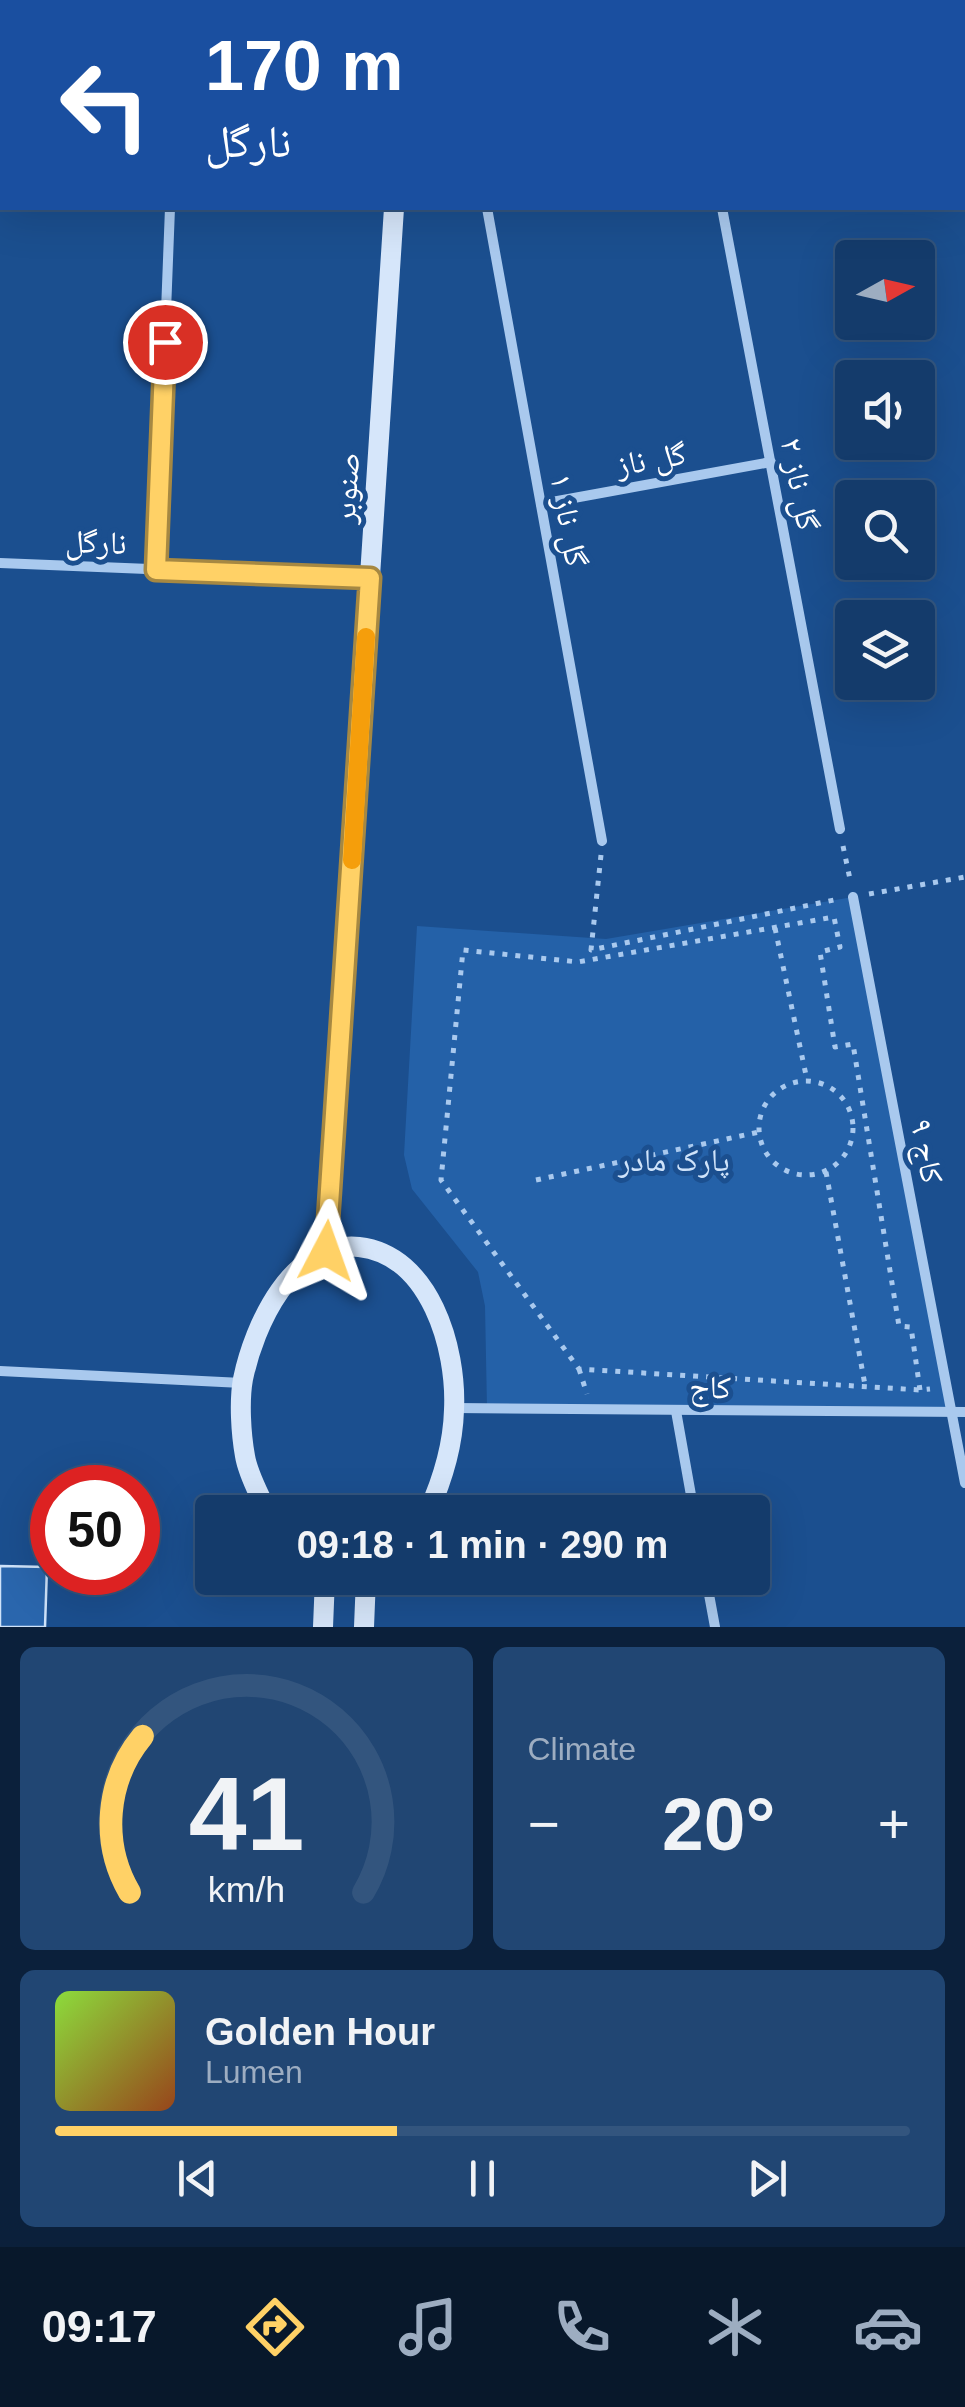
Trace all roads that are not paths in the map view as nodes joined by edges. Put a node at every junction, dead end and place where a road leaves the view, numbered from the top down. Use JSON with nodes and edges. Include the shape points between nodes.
{"nodes":[{"id":1,"x":170,"y":210,"type":"edge"},
{"id":2,"x":394,"y":210,"type":"edge"},
{"id":3,"x":487,"y":210,"type":"edge"},
{"id":4,"x":722,"y":210,"type":"edge"},
{"id":5,"x":770,"y":462,"type":"junction"},
{"id":6,"x":541,"y":504,"type":"junction"},
{"id":7,"x":0,"y":563,"type":"edge"},
{"id":8,"x":156,"y":570,"type":"junction"},
{"id":9,"x":370,"y":578,"type":"junction"},
{"id":10,"x":840,"y":829,"type":"road end"},
{"id":11,"x":602,"y":841,"type":"road end"},
{"id":12,"x":853,"y":896,"type":"road end"},
{"id":13,"x":326,"y":1251,"type":"junction"},
{"id":14,"x":0,"y":1371,"type":"edge"},
{"id":15,"x":242,"y":1383,"type":"junction"},
{"id":16,"x":454,"y":1408,"type":"junction"},
{"id":17,"x":676,"y":1411,"type":"junction"},
{"id":18,"x":965,"y":1412,"type":"edge"},
{"id":19,"x":952,"y":1414,"type":"junction"},
{"id":20,"x":965,"y":1483,"type":"edge"},
{"id":21,"x":260,"y":1495,"type":"edge"},
{"id":22,"x":436,"y":1495,"type":"edge"},
{"id":23,"x":691,"y":1495,"type":"edge"},
{"id":24,"x":324,"y":1595,"type":"edge"},
{"id":25,"x":365,"y":1595,"type":"edge"},
{"id":26,"x":709,"y":1595,"type":"edge"},
{"id":27,"x":323,"y":1627,"type":"edge"},
{"id":28,"x":364,"y":1627,"type":"edge"},
{"id":29,"x":715,"y":1627,"type":"edge"}],
"edges":[{"from":1,"to":8,"type":"street"},
{"from":2,"to":9,"type":"main road","name":"صنوبر"},
{"from":3,"to":6,"type":"street","name":"گل ناز ۱"},
{"from":4,"to":5,"type":"street","name":"گل ناز ۲"},
{"from":5,"to":6,"type":"street","name":"گل ناز"},
{"from":5,"to":10,"type":"street","name":"گل ناز ۲"},
{"from":6,"to":11,"type":"street","name":"گل ناز ۱"},
{"from":7,"to":8,"type":"street","name":"نارگل"},
{"from":8,"to":9,"type":"street","name":"نارگل"},
{"from":9,"to":13,"type":"main road","name":"صنوبر"},
{"from":12,"to":19,"type":"street","name":"کاج ۹"},
{"from":13,"to":15,"type":"main road","via":[[295,1271],[260,1323]]},
{"from":13,"to":16,"type":"main road","via":[[355,1246],[383,1252],[408,1268],[426,1292],[448,1348]]},
{"from":14,"to":15,"type":"street"},
{"from":15,"to":21,"type":"main road","via":[[245,1458]]},
{"from":16,"to":17,"type":"street","name":"کاج"},
{"from":16,"to":22,"type":"main road"},
{"from":17,"to":19,"type":"street","name":"کاج"},
{"from":17,"to":23,"type":"street"},
{"from":18,"to":19,"type":"street","name":"کاج"},
{"from":19,"to":20,"type":"street","name":"کاج ۹"},
{"from":24,"to":27,"type":"main road"},
{"from":25,"to":28,"type":"main road"},
{"from":26,"to":29,"type":"street"}]}
